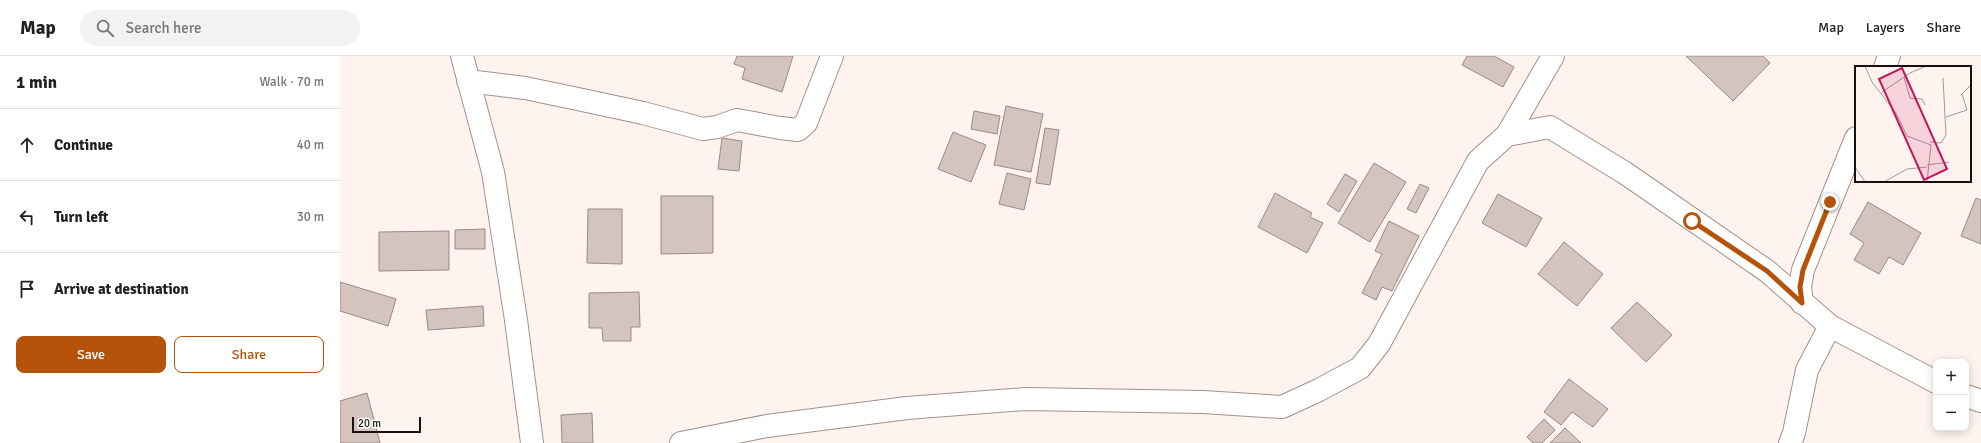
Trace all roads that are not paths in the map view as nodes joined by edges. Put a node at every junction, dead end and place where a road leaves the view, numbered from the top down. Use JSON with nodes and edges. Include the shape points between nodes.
{"nodes":[{"id":1,"x":462,"y":56,"type":"edge"},
{"id":2,"x":832,"y":56,"type":"edge"},
{"id":3,"x":1553,"y":56,"type":"edge"},
{"id":4,"x":1889,"y":56,"type":"edge"},
{"id":5,"x":1885,"y":66,"type":"edge"},
{"id":6,"x":468,"y":81,"type":"junction"},
{"id":7,"x":1507,"y":135,"type":"junction"},
{"id":8,"x":1855,"y":140,"type":"edge"},
{"id":9,"x":1802,"y":303,"type":"junction"},
{"id":10,"x":1830,"y":326,"type":"junction"},
{"id":11,"x":1933,"y":380,"type":"edge"},
{"id":12,"x":1969,"y":397,"type":"edge"},
{"id":13,"x":1981,"y":401,"type":"edge"},
{"id":14,"x":532,"y":443,"type":"edge"},
{"id":15,"x":681,"y":443,"type":"edge"},
{"id":16,"x":1790,"y":443,"type":"edge"}],
"edges":[{"from":1,"to":6,"type":"street"},
{"from":2,"to":6,"type":"street","via":[[806,123],[798,130],[737,120],[717,128],[703,130],[581,99],[525,88]]},
{"from":3,"to":7,"type":"street"},
{"from":4,"to":5,"type":"street"},
{"from":6,"to":14,"type":"street","via":[[493,172]]},
{"from":7,"to":9,"type":"street","via":[[1550,127],[1625,173],[1767,271]]},
{"from":7,"to":15,"type":"street","via":[[1478,161],[1380,344],[1360,368],[1282,407],[1203,402],[1025,399],[900,409],[767,426]]},
{"from":8,"to":9,"type":"street","via":[[1803,270],[1800,287]]},
{"from":9,"to":10,"type":"street"},
{"from":10,"to":11,"type":"street"},
{"from":10,"to":16,"type":"street","via":[[1807,370]]},
{"from":12,"to":13,"type":"street"}]}
